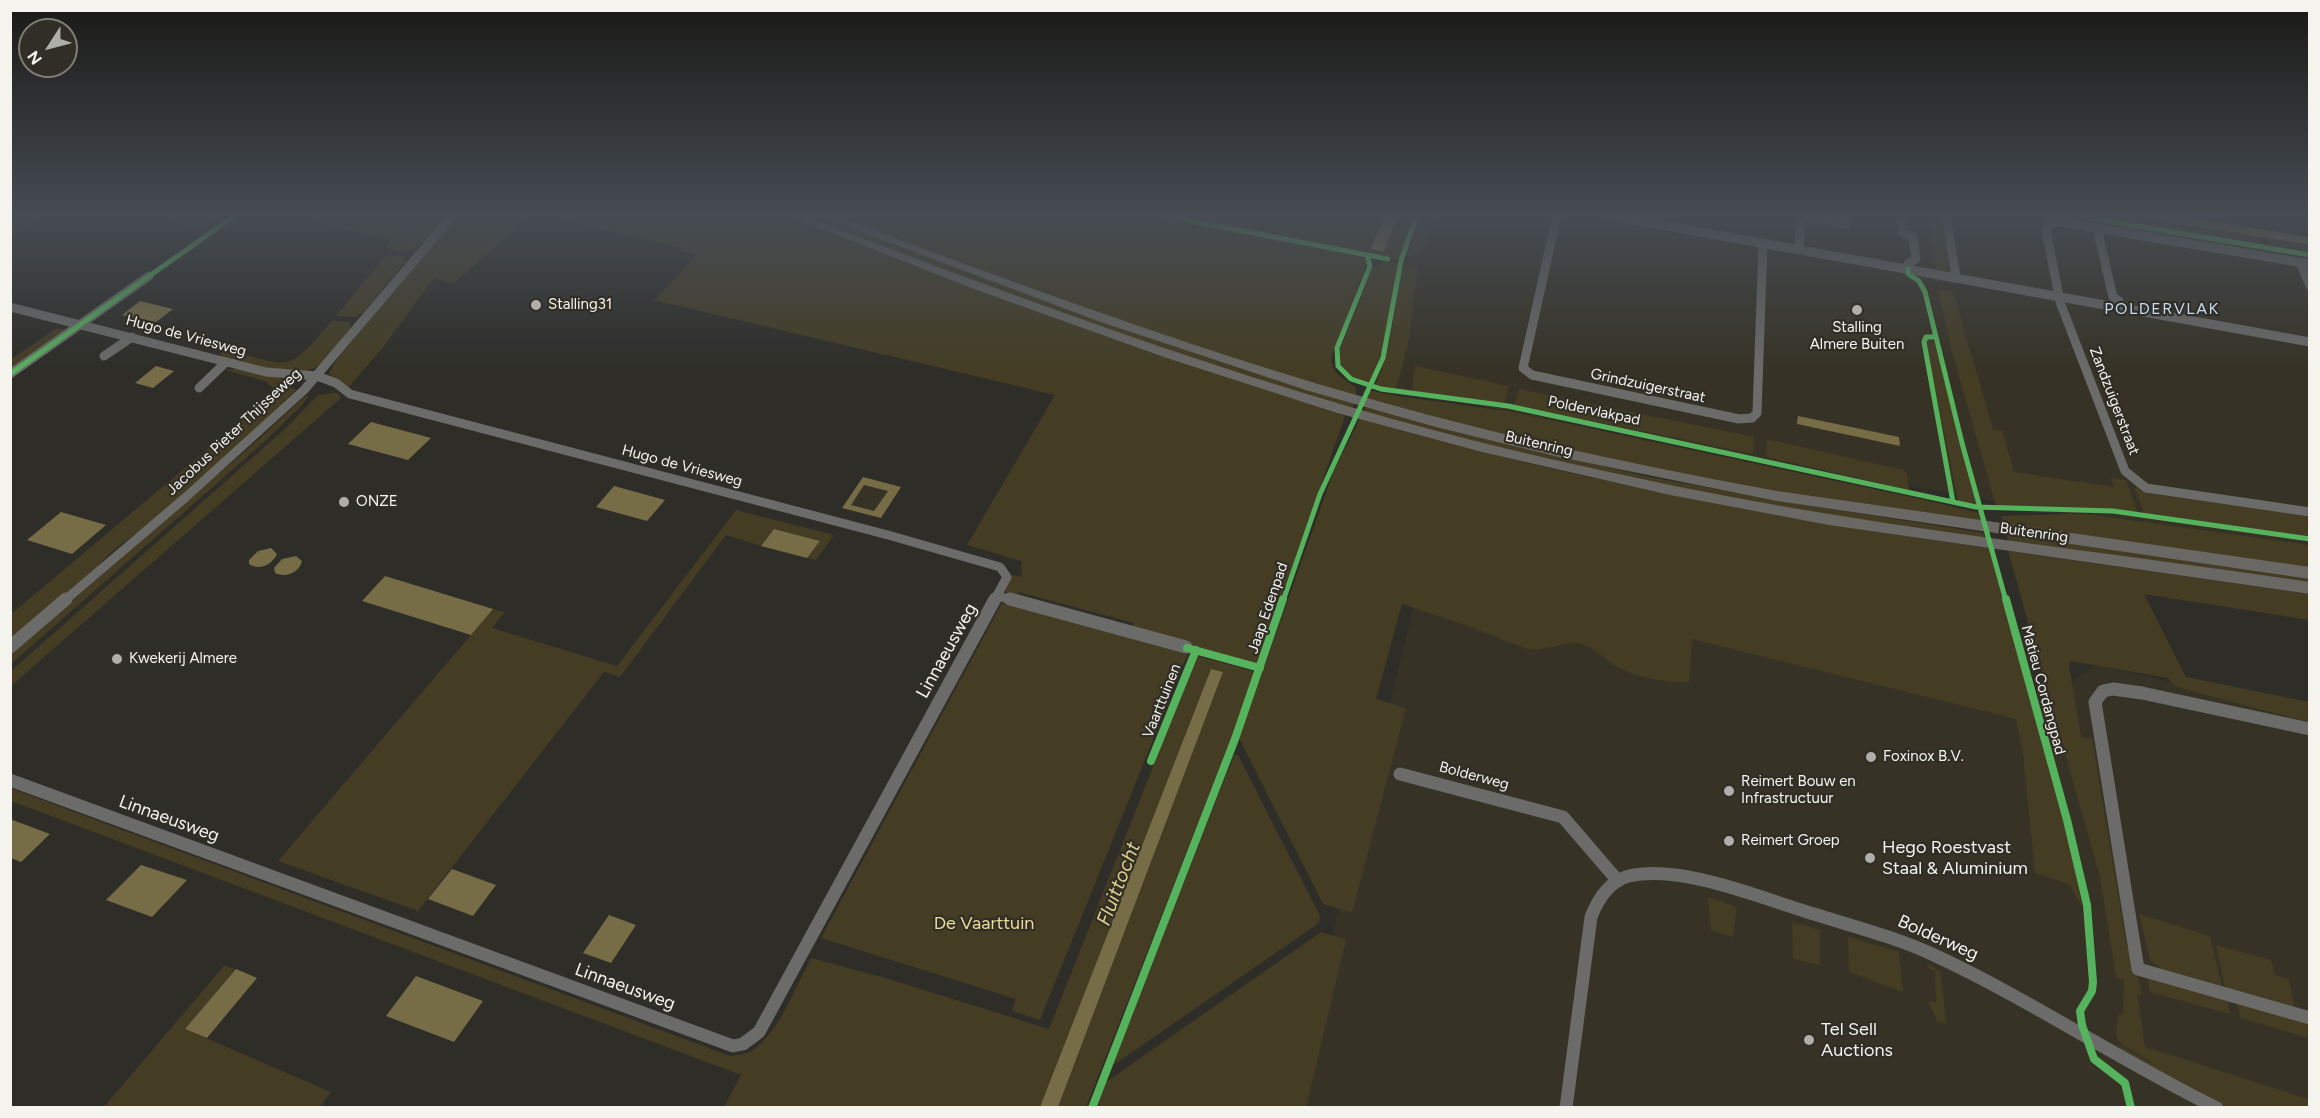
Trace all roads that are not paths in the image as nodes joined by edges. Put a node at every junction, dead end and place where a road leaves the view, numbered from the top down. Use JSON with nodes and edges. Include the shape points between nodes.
{"nodes":[{"id":1,"x":409,"y":267,"type":"edge"},
{"id":2,"x":932,"y":267,"type":"edge"},
{"id":3,"x":967,"y":267,"type":"edge"},
{"id":4,"x":1545,"y":267,"type":"edge"},
{"id":5,"x":1762,"y":267,"type":"edge"},
{"id":6,"x":1898,"y":267,"type":"edge"},
{"id":7,"x":1954,"y":267,"type":"edge"},
{"id":8,"x":2054,"y":267,"type":"edge"},
{"id":9,"x":2107,"y":267,"type":"edge"},
{"id":10,"x":2302,"y":267,"type":"edge"},
{"id":11,"x":1908,"y":269,"type":"joint"},
{"id":12,"x":149,"y":276,"type":"dead end"},
{"id":13,"x":1956,"y":277,"type":"junction"},
{"id":14,"x":2310,"y":286,"type":"edge"},
{"id":15,"x":2059,"y":296,"type":"junction"},
{"id":16,"x":10,"y":307,"type":"edge"},
{"id":17,"x":2121,"y":307,"type":"junction"},
{"id":18,"x":81,"y":324,"type":"junction"},
{"id":19,"x":132,"y":337,"type":"junction"},
{"id":20,"x":2310,"y":342,"type":"edge"},
{"id":21,"x":104,"y":356,"type":"dead end"},
{"id":22,"x":226,"y":362,"type":"junction"},
{"id":23,"x":10,"y":374,"type":"edge"},
{"id":24,"x":317,"y":376,"type":"junction"},
{"id":25,"x":199,"y":388,"type":"dead end"},
{"id":26,"x":2310,"y":512,"type":"edge"},
{"id":27,"x":2310,"y":573,"type":"edge"},
{"id":28,"x":1006,"y":580,"type":"joint"},
{"id":29,"x":2310,"y":588,"type":"edge"},
{"id":30,"x":998,"y":596,"type":"junction"},
{"id":31,"x":10,"y":647,"type":"edge"},
{"id":32,"x":1186,"y":647,"type":"dead end"},
{"id":33,"x":2310,"y":729,"type":"edge"},
{"id":34,"x":1400,"y":774,"type":"dead end"},
{"id":35,"x":10,"y":780,"type":"edge"},
{"id":36,"x":1617,"y":881,"type":"junction"},
{"id":37,"x":2310,"y":1018,"type":"edge"},
{"id":38,"x":1566,"y":1107,"type":"edge"},
{"id":39,"x":2217,"y":1107,"type":"edge"}],
"edges":[{"from":1,"to":24,"type":"street","name":"Jacobus Pieter Thijsseweg"},
{"from":2,"to":29,"type":"highway","name":"Buitenring","via":[[1253,382],[1484,448],[1672,491],[1791,513]]},
{"from":3,"to":27,"type":"highway","name":"Buitenring","via":[[1192,348],[1356,400],[1603,462],[1778,496]]},
{"from":4,"to":5,"type":"street","name":"Grindzuigerstraat","via":[[1525,372],[1738,419],[1752,418],[1757,413]]},
{"from":6,"to":11,"type":"street"},
{"from":7,"to":13,"type":"street"},
{"from":8,"to":15,"type":"street","name":"Zandzuigerstraat"},
{"from":9,"to":17,"type":"street","via":[[2114,297]]},
{"from":10,"to":14,"type":"street"},
{"from":11,"to":13,"type":"street"},
{"from":12,"to":18,"type":"street"},
{"from":13,"to":15,"type":"street"},
{"from":15,"to":17,"type":"street"},
{"from":15,"to":26,"type":"street","name":"Zandzuigerstraat","via":[[2124,471],[2134,482],[2146,488]]},
{"from":16,"to":18,"type":"street","name":"Hugo de Vriesweg"},
{"from":17,"to":20,"type":"street"},
{"from":18,"to":19,"type":"street","name":"Hugo de Vriesweg"},
{"from":18,"to":23,"type":"street"},
{"from":19,"to":21,"type":"street"},
{"from":19,"to":22,"type":"street","name":"Hugo de Vriesweg"},
{"from":22,"to":24,"type":"street","name":"Hugo de Vriesweg","via":[[279,374]]},
{"from":22,"to":25,"type":"street"},
{"from":24,"to":28,"type":"street","name":"Hugo de Vriesweg","via":[[350,394],[987,564],[1003,569]]},
{"from":24,"to":31,"type":"street","name":"Jacobus Pieter Thijsseweg","via":[[231,458]]},
{"from":28,"to":30,"type":"street","name":"Linnaeusweg"},
{"from":30,"to":32,"type":"street","name":"Linnaeusweg"},
{"from":30,"to":35,"type":"street","name":"Linnaeusweg","via":[[759,1032],[733,1046]]},
{"from":33,"to":37,"type":"street","via":[[2142,693],[2113,690],[2103,692],[2095,702],[2138,969]]},
{"from":34,"to":36,"type":"street","name":"Bolderweg","via":[[1563,817]]},
{"from":36,"to":38,"type":"street","via":[[1600,896],[1591,917]]},
{"from":36,"to":39,"type":"street","name":"Bolderweg","via":[[1647,874],[1694,879],[1880,933],[1983,980]]}]}
